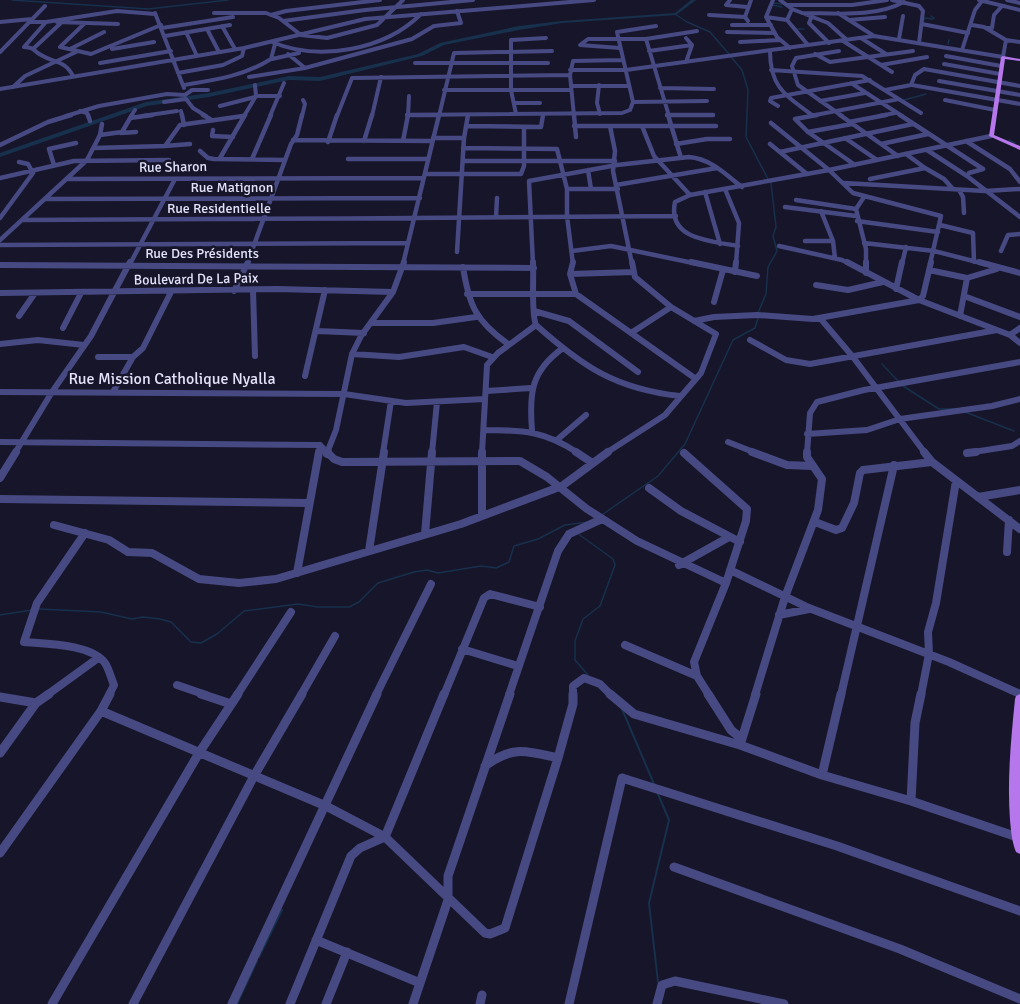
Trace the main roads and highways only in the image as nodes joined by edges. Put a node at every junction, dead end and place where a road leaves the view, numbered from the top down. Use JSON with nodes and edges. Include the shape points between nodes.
{"nodes":[{"id":1,"x":1020,"y":60,"type":"edge"},
{"id":2,"x":1020,"y":148,"type":"edge"},
{"id":3,"x":1020,"y":699,"type":"edge"},
{"id":4,"x":1019,"y":842,"type":"edge"}],
"edges":[{"from":1,"to":2,"type":"main road","via":[[1004,57],[991,136]]},
{"from":3,"to":4,"type":"main road","via":[[1014,791]]}]}
